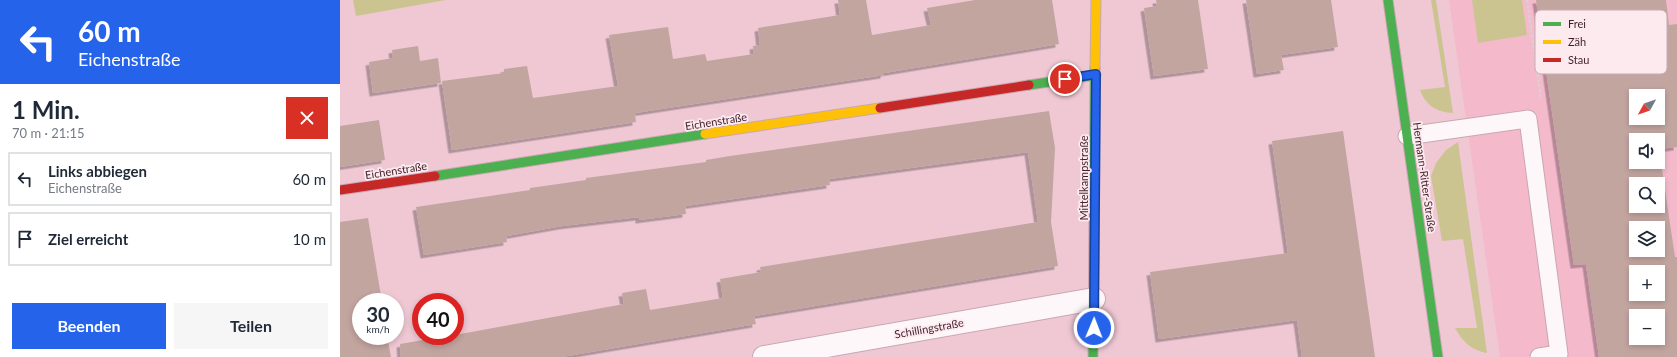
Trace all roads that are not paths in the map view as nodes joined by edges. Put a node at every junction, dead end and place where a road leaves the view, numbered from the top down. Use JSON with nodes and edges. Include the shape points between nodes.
{"nodes":[{"id":1,"x":1096,"y":0,"type":"edge"},
{"id":2,"x":1388,"y":0,"type":"edge"},
{"id":3,"x":1096,"y":74,"type":"junction"},
{"id":4,"x":1407,"y":136,"type":"junction"},
{"id":5,"x":340,"y":190,"type":"edge"},
{"id":6,"x":1094,"y":299,"type":"junction"},
{"id":7,"x":764,"y":357,"type":"edge"},
{"id":8,"x":1093,"y":357,"type":"edge"},
{"id":9,"x":1438,"y":357,"type":"edge"},
{"id":10,"x":1539,"y":357,"type":"edge"}],
"edges":[{"from":1,"to":3,"type":"street","name":"Mittelkampstraße"},
{"from":2,"to":4,"type":"street","name":"Hermann-Ritter-Straße"},
{"from":3,"to":5,"type":"street","name":"Eichenstraße"},
{"from":3,"to":6,"type":"street","name":"Mittelkampstraße"},
{"from":4,"to":9,"type":"street","name":"Hermann-Ritter-Straße"},
{"from":4,"to":10,"type":"lane","via":[[1528,119],[1559,354]]},
{"from":6,"to":7,"type":"street","name":"Schillingstraße"},
{"from":6,"to":8,"type":"street","name":"Mittelkampstraße"}]}
